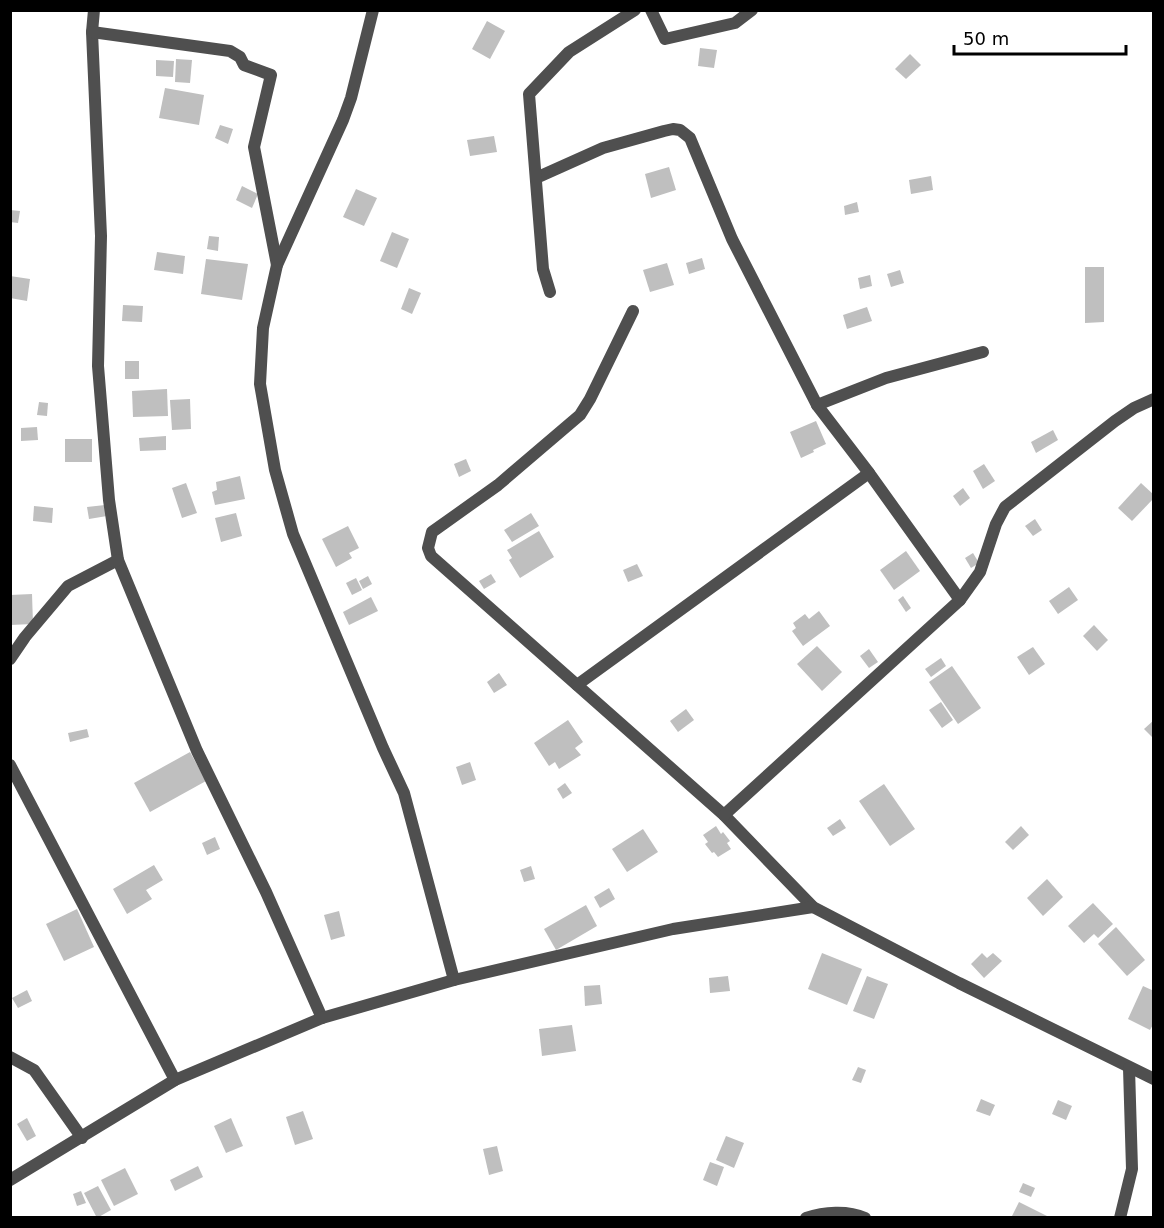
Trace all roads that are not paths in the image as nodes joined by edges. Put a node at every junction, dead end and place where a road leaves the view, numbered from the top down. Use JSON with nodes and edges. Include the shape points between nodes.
{"nodes":[{"id":1,"x":94,"y":10,"type":"edge"},
{"id":2,"x":374,"y":10,"type":"edge"},
{"id":3,"x":635,"y":10,"type":"edge"},
{"id":4,"x":651,"y":10,"type":"edge"},
{"id":5,"x":752,"y":10,"type":"edge"},
{"id":6,"x":92,"y":32,"type":"junction"},
{"id":7,"x":536,"y":178,"type":"junction"},
{"id":8,"x":277,"y":265,"type":"junction"},
{"id":9,"x":549,"y":292,"type":"dead end"},
{"id":10,"x":633,"y":311,"type":"dead end"},
{"id":11,"x":983,"y":352,"type":"dead end"},
{"id":12,"x":1154,"y":399,"type":"edge"},
{"id":13,"x":817,"y":405,"type":"junction"},
{"id":14,"x":868,"y":473,"type":"junction"},
{"id":15,"x":118,"y":560,"type":"junction"},
{"id":16,"x":960,"y":600,"type":"junction"},
{"id":17,"x":10,"y":659,"type":"edge"},
{"id":18,"x":577,"y":685,"type":"junction"},
{"id":19,"x":10,"y":765,"type":"edge"},
{"id":20,"x":724,"y":815,"type":"junction"},
{"id":21,"x":813,"y":907,"type":"junction"},
{"id":22,"x":454,"y":980,"type":"junction"},
{"id":23,"x":322,"y":1018,"type":"junction"},
{"id":24,"x":10,"y":1057,"type":"edge"},
{"id":25,"x":1129,"y":1068,"type":"junction"},
{"id":26,"x":1154,"y":1079,"type":"edge"},
{"id":27,"x":175,"y":1080,"type":"junction"},
{"id":28,"x":82,"y":1138,"type":"junction"},
{"id":29,"x":10,"y":1180,"type":"edge"},
{"id":30,"x":806,"y":1218,"type":"edge"},
{"id":31,"x":865,"y":1218,"type":"edge"},
{"id":32,"x":1120,"y":1218,"type":"edge"}],
"edges":[{"from":1,"to":6,"type":"street"},
{"from":2,"to":8,"type":"street","via":[[343,120]]},
{"from":3,"to":7,"type":"street","via":[[570,52],[529,94]]},
{"from":4,"to":5,"type":"street","via":[[665,39],[735,23]]},
{"from":6,"to":8,"type":"street","via":[[230,51],[244,65],[271,75],[254,147]]},
{"from":6,"to":15,"type":"street","via":[[101,236],[98,366]]},
{"from":7,"to":9,"type":"street","via":[[543,269]]},
{"from":7,"to":13,"type":"street","via":[[603,148],[673,129],[685,133],[732,239]]},
{"from":8,"to":22,"type":"street","via":[[263,328],[260,384],[275,470],[293,534],[404,793]]},
{"from":10,"to":18,"type":"street","via":[[580,415],[498,485],[432,532],[429,539],[431,556]]},
{"from":11,"to":13,"type":"street","via":[[886,378]]},
{"from":12,"to":16,"type":"street","via":[[1115,421],[1005,507],[980,572]]},
{"from":13,"to":14,"type":"street"},
{"from":14,"to":16,"type":"street"},
{"from":14,"to":18,"type":"street"},
{"from":15,"to":17,"type":"street","via":[[68,586]]},
{"from":15,"to":23,"type":"street","via":[[197,751]]},
{"from":16,"to":20,"type":"street"},
{"from":18,"to":20,"type":"street"},
{"from":19,"to":27,"type":"street"},
{"from":20,"to":21,"type":"street"},
{"from":21,"to":22,"type":"street","via":[[673,929]]},
{"from":21,"to":25,"type":"street"},
{"from":22,"to":23,"type":"street"},
{"from":23,"to":27,"type":"street"},
{"from":24,"to":28,"type":"street","via":[[34,1070]]},
{"from":25,"to":26,"type":"street"},
{"from":25,"to":32,"type":"street","via":[[1132,1169]]},
{"from":27,"to":28,"type":"street"},
{"from":28,"to":29,"type":"street"},
{"from":30,"to":31,"type":"street","via":[[822,1212]]}]}
